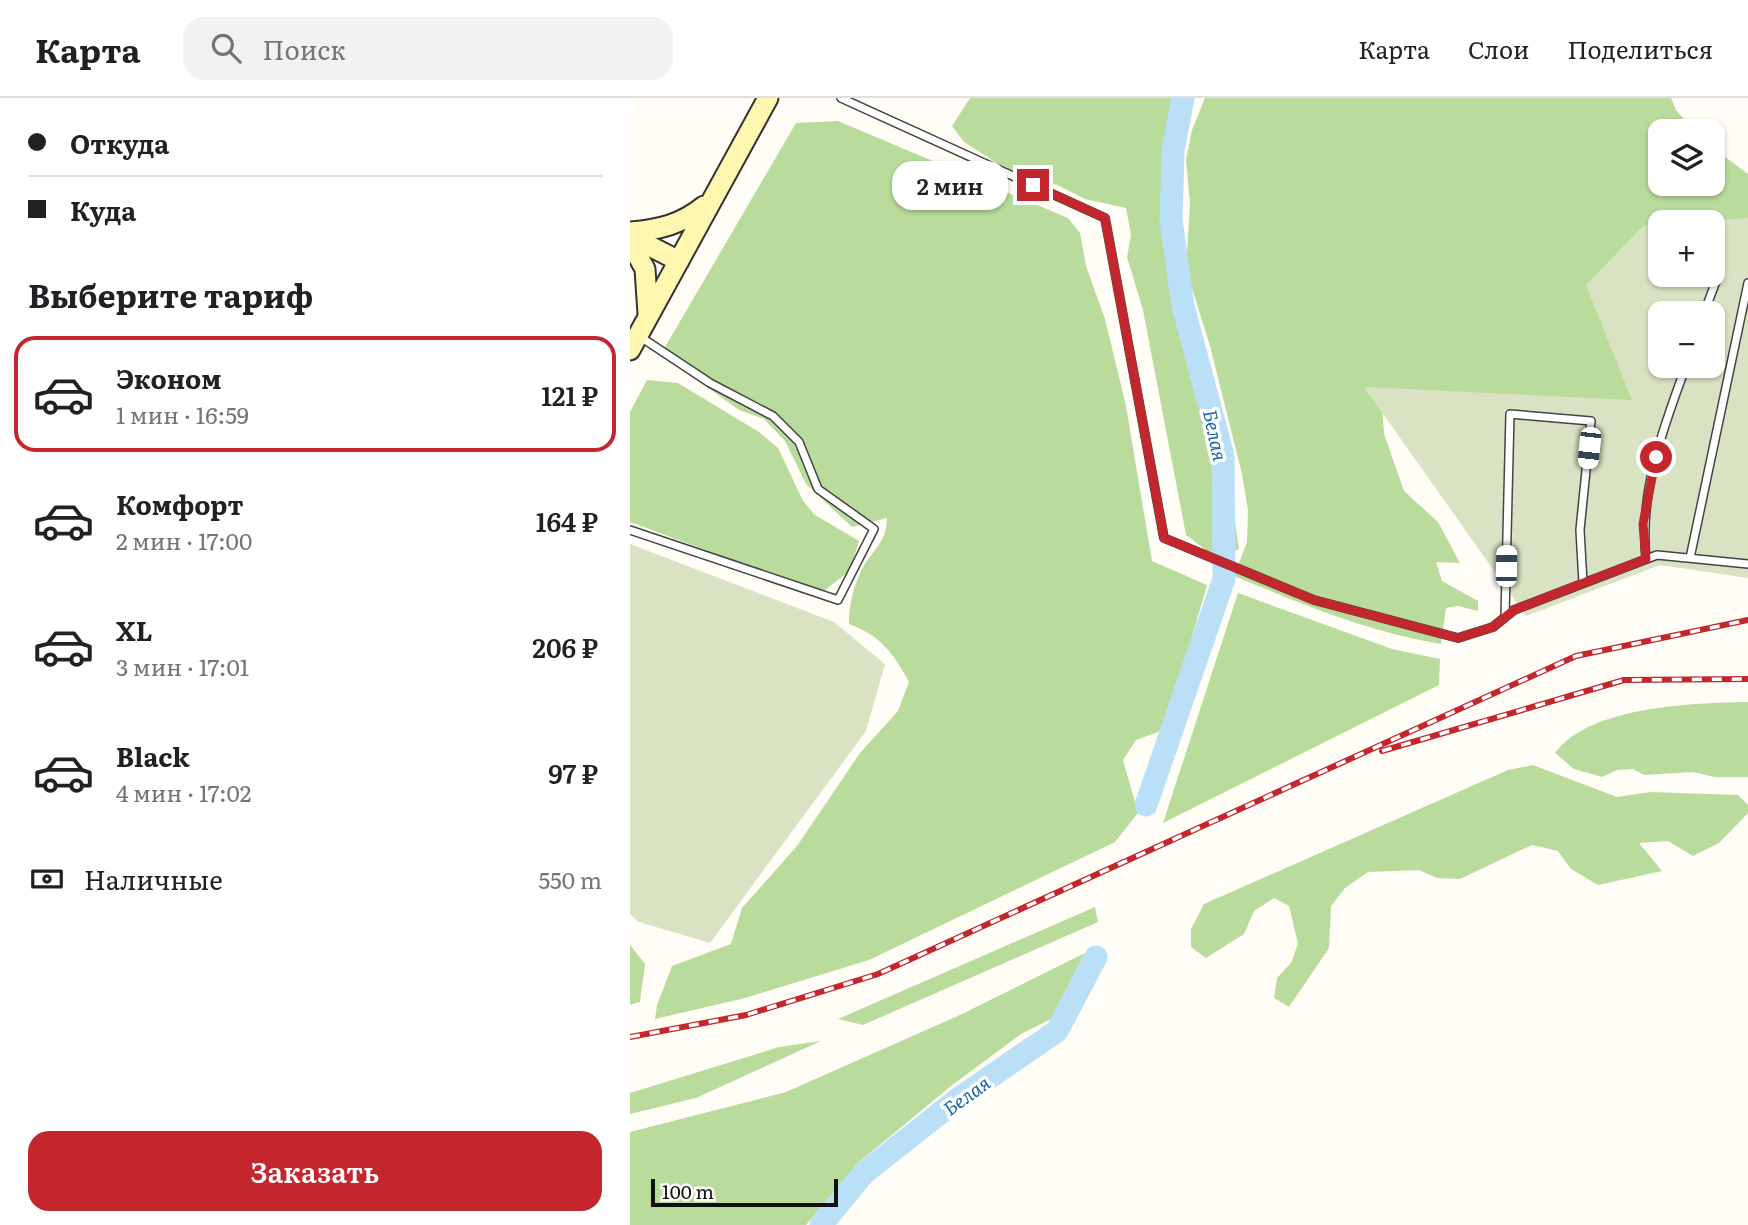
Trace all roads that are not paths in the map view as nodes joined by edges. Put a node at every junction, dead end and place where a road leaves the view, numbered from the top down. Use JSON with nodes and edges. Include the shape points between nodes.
{"nodes":[{"id":1,"x":768,"y":98,"type":"edge"},
{"id":2,"x":841,"y":98,"type":"edge"},
{"id":3,"x":713,"y":198,"type":"junction"},
{"id":4,"x":630,"y":234,"type":"edge"},
{"id":5,"x":630,"y":242,"type":"edge"},
{"id":6,"x":679,"y":261,"type":"junction"},
{"id":7,"x":1748,"y":283,"type":"edge"},
{"id":8,"x":648,"y":317,"type":"junction"},
{"id":9,"x":634,"y":343,"type":"edge"},
{"id":10,"x":1682,"y":378,"type":"edge"},
{"id":11,"x":630,"y":530,"type":"edge"},
{"id":12,"x":1690,"y":558,"type":"junction"},
{"id":13,"x":1646,"y":559,"type":"junction"},
{"id":14,"x":1748,"y":564,"type":"edge"},
{"id":15,"x":1583,"y":583,"type":"junction"},
{"id":16,"x":1505,"y":617,"type":"junction"}],
"edges":[{"from":1,"to":3,"type":"main road"},
{"from":2,"to":16,"type":"lane","via":[[1105,218],[1164,538],[1314,600],[1458,638],[1493,627]]},
{"from":3,"to":4,"type":"main road","via":[[687,220]]},
{"from":3,"to":6,"type":"main road"},
{"from":4,"to":6,"type":"main road"},
{"from":5,"to":8,"type":"main road","via":[[645,269]]},
{"from":6,"to":8,"type":"main road"},
{"from":7,"to":12,"type":"lane"},
{"from":8,"to":9,"type":"main road"},
{"from":9,"to":11,"type":"lane","via":[[773,416],[799,442],[818,489],[874,529],[838,600]]},
{"from":10,"to":13,"type":"lane","via":[[1661,435],[1643,524]]},
{"from":12,"to":13,"type":"lane","via":[[1657,555]]},
{"from":12,"to":14,"type":"lane"},
{"from":13,"to":15,"type":"lane"},
{"from":15,"to":16,"type":"lane"},
{"from":15,"to":16,"type":"lane","via":[[1580,530],[1591,421],[1510,414]]}]}
